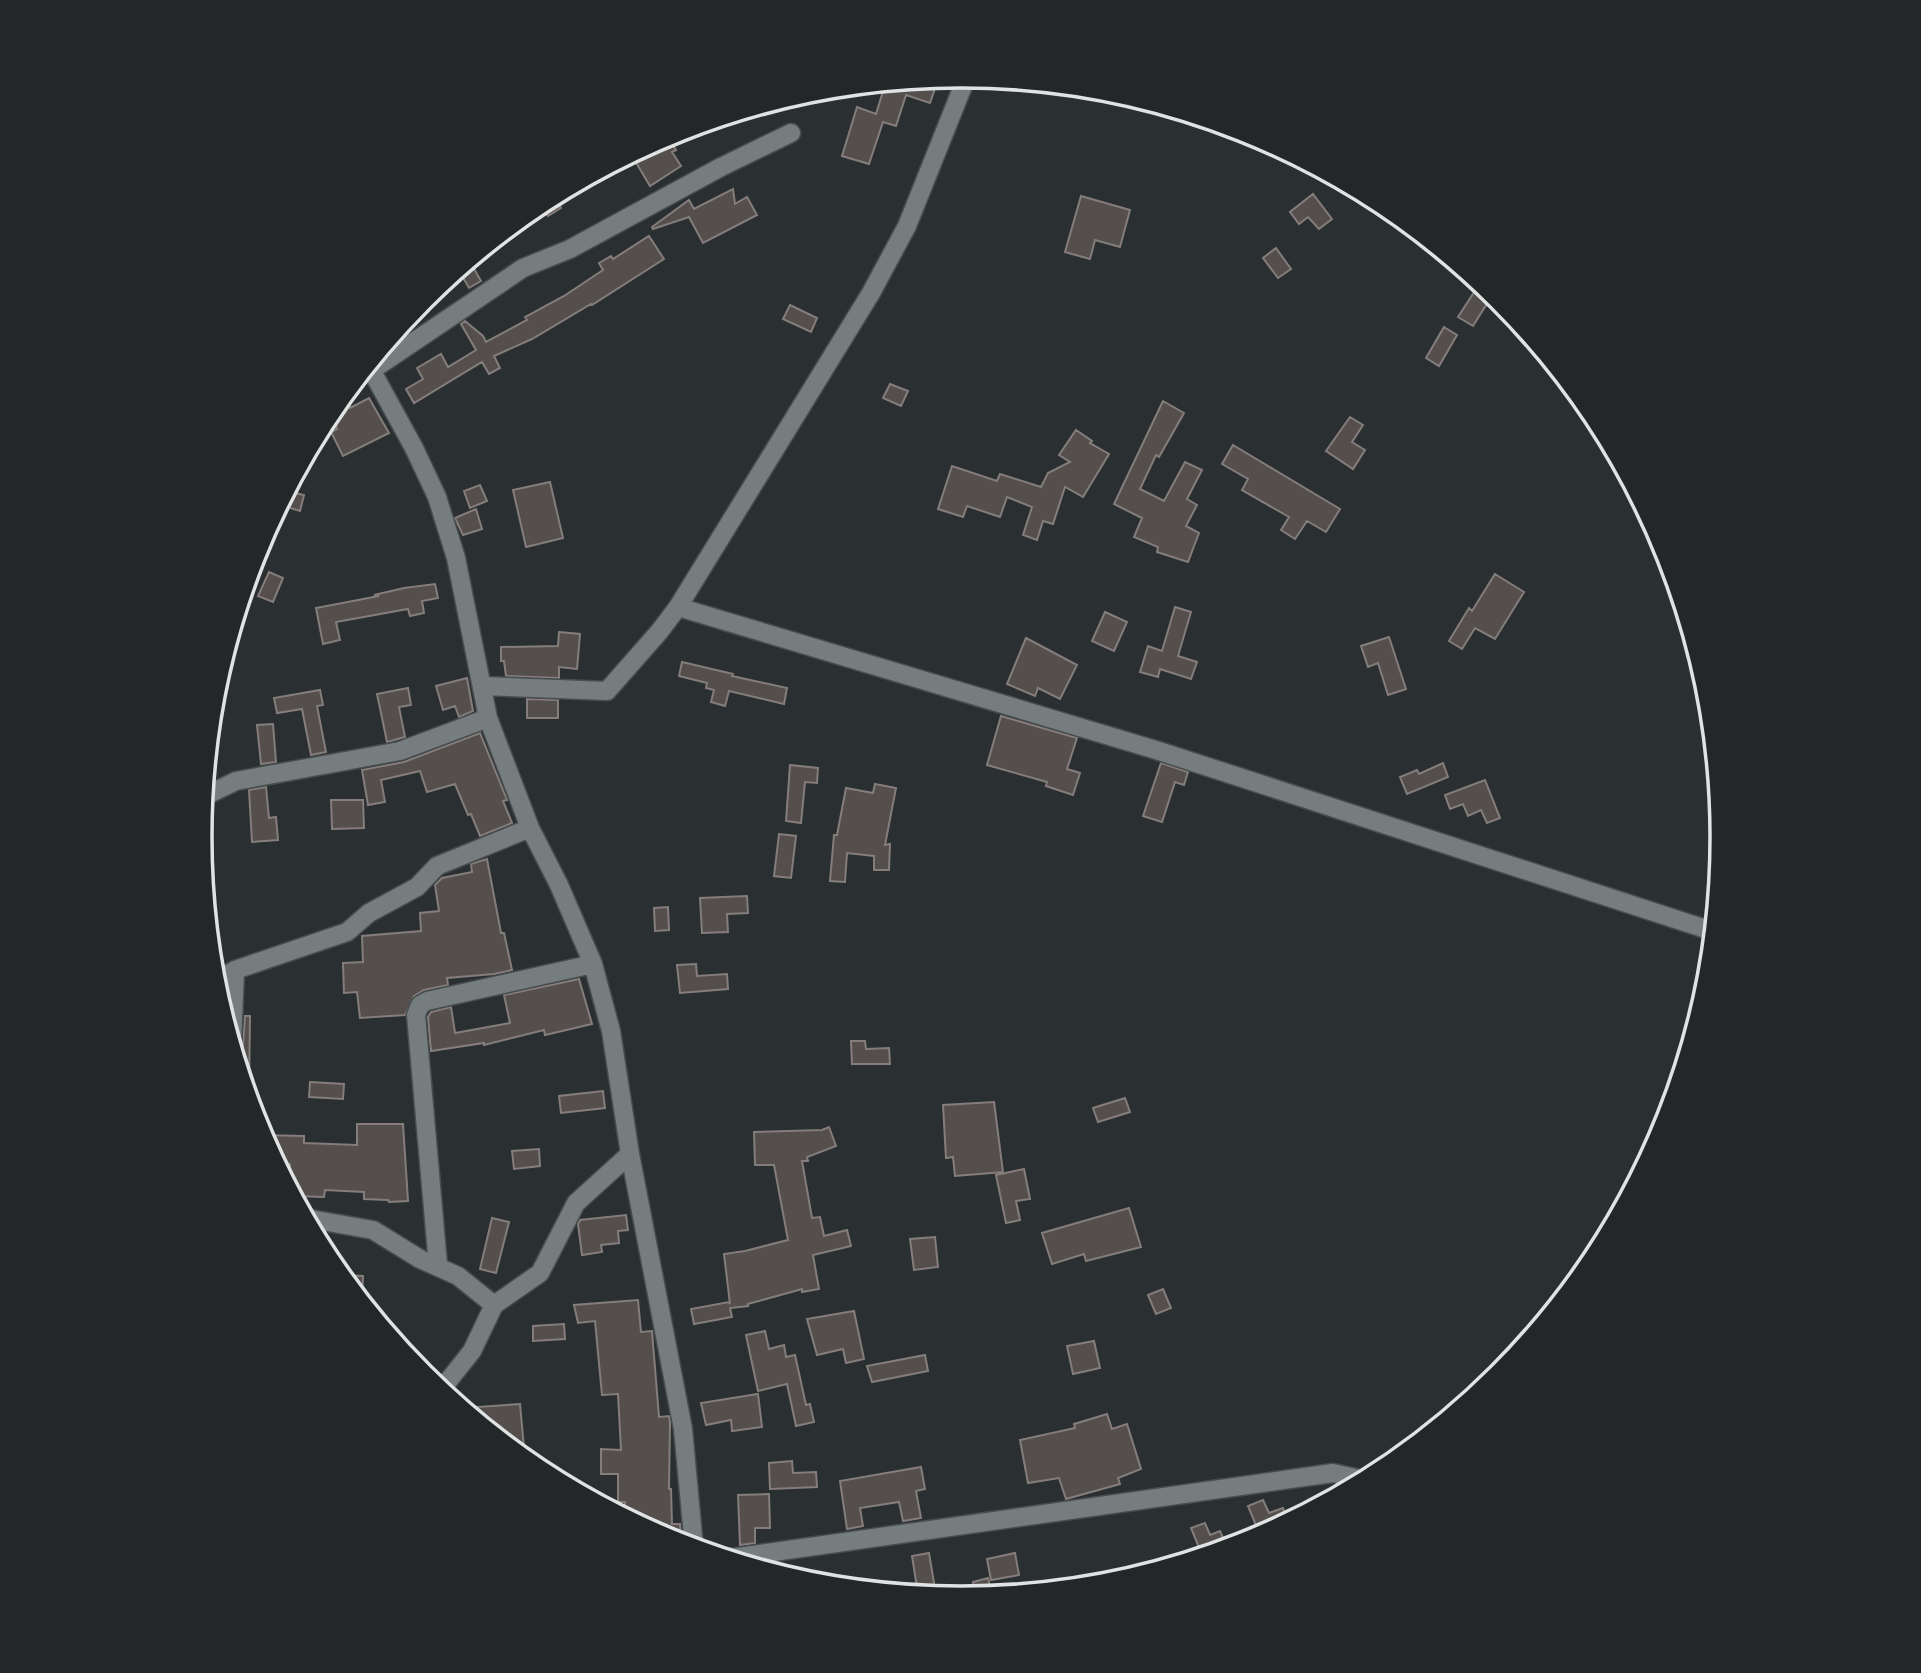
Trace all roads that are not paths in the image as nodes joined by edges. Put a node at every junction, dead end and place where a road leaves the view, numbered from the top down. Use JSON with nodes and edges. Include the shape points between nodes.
{"nodes":[{"id":1,"x":962,"y":88,"type":"edge"},
{"id":2,"x":791,"y":133,"type":"dead end"},
{"id":3,"x":386,"y":357,"type":"edge"},
{"id":4,"x":373,"y":372,"type":"edge"},
{"id":5,"x":678,"y":607,"type":"junction"},
{"id":6,"x":483,"y":686,"type":"junction"},
{"id":7,"x":488,"y":719,"type":"junction"},
{"id":8,"x":213,"y":792,"type":"edge"},
{"id":9,"x":530,"y":828,"type":"junction"},
{"id":10,"x":1704,"y":928,"type":"edge"},
{"id":11,"x":593,"y":964,"type":"junction"},
{"id":12,"x":235,"y":970,"type":"junction"},
{"id":13,"x":225,"y":976,"type":"edge"},
{"id":14,"x":233,"y":1014,"type":"edge"},
{"id":15,"x":630,"y":1154,"type":"junction"},
{"id":16,"x":318,"y":1220,"type":"edge"},
{"id":17,"x":438,"y":1265,"type":"junction"},
{"id":18,"x":494,"y":1305,"type":"junction"},
{"id":19,"x":448,"y":1382,"type":"edge"},
{"id":20,"x":1333,"y":1473,"type":"junction"},
{"id":21,"x":1349,"y":1477,"type":"edge"},
{"id":22,"x":1340,"y":1482,"type":"edge"},
{"id":23,"x":693,"y":1535,"type":"edge"},
{"id":24,"x":751,"y":1555,"type":"edge"}],
"edges":[{"from":1,"to":5,"type":"street","via":[[907,226],[871,293]]},
{"from":2,"to":3,"type":"street","via":[[523,268]]},
{"from":4,"to":6,"type":"street","via":[[436,497],[456,558]]},
{"from":5,"to":6,"type":"street","via":[[607,691]]},
{"from":5,"to":10,"type":"street","via":[[1156,750]]},
{"from":6,"to":7,"type":"street"},
{"from":7,"to":8,"type":"street","via":[[400,751],[236,781]]},
{"from":7,"to":9,"type":"street"},
{"from":9,"to":11,"type":"street"},
{"from":9,"to":12,"type":"street","via":[[437,866],[417,887],[369,913],[347,932]]},
{"from":11,"to":15,"type":"street","via":[[611,1031]]},
{"from":11,"to":17,"type":"street","via":[[420,1005],[416,1015]]},
{"from":12,"to":13,"type":"street"},
{"from":12,"to":14,"type":"street"},
{"from":15,"to":18,"type":"street","via":[[576,1203],[540,1273]]},
{"from":15,"to":23,"type":"street","via":[[683,1429]]},
{"from":16,"to":17,"type":"street","via":[[373,1230]]},
{"from":17,"to":18,"type":"street"},
{"from":18,"to":19,"type":"street","via":[[472,1351]]},
{"from":20,"to":21,"type":"street"},
{"from":20,"to":22,"type":"street"},
{"from":20,"to":24,"type":"street"}]}
